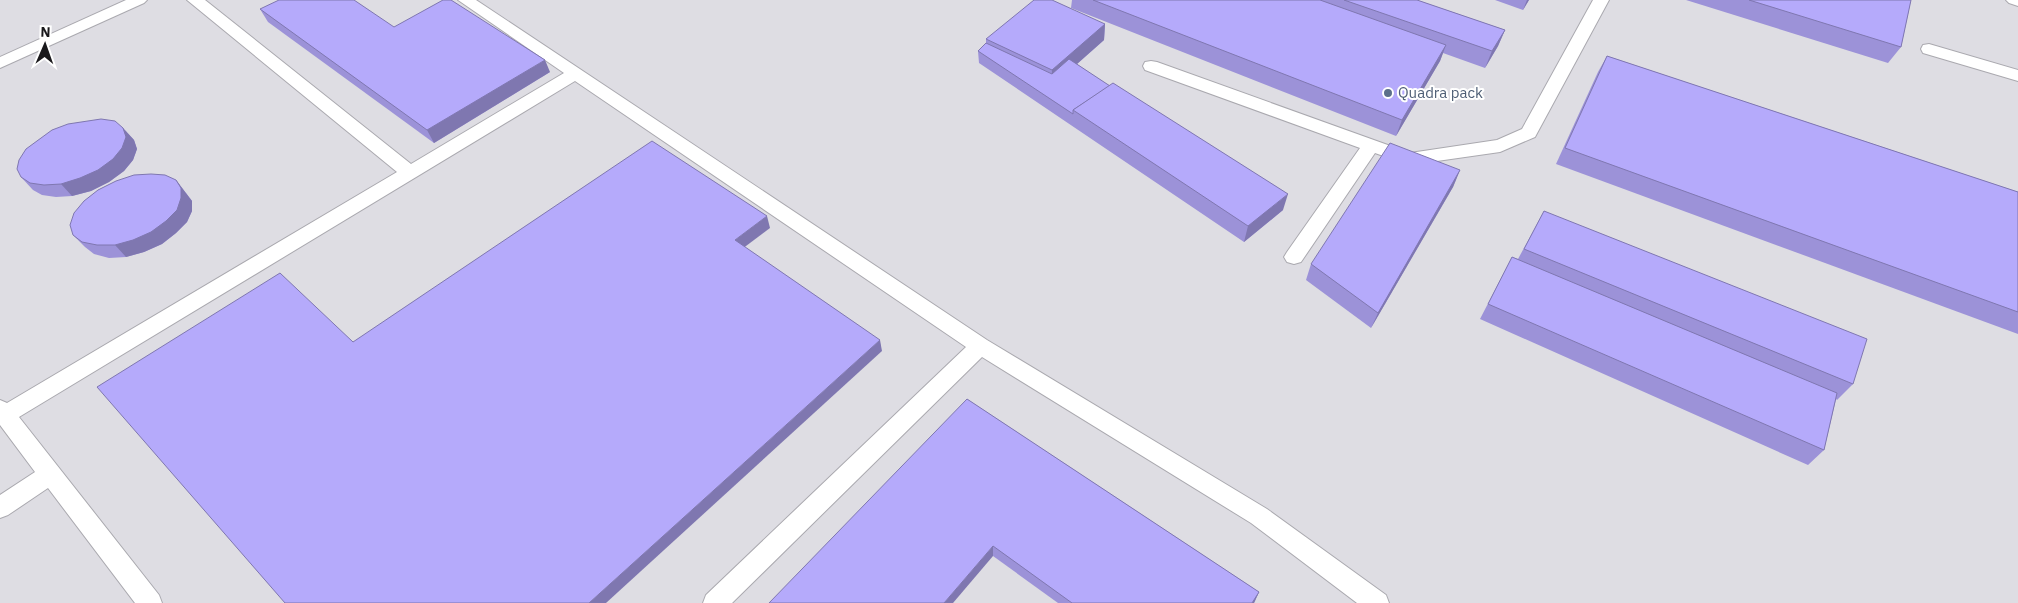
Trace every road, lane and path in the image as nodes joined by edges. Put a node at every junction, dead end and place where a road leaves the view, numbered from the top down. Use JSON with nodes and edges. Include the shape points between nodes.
{"nodes":[{"id":1,"x":139,"y":0,"type":"edge"},
{"id":2,"x":195,"y":0,"type":"edge"},
{"id":3,"x":466,"y":0,"type":"edge"},
{"id":4,"x":1601,"y":0,"type":"edge"},
{"id":5,"x":2014,"y":0,"type":"edge"},
{"id":6,"x":2018,"y":1,"type":"edge"},
{"id":7,"x":1929,"y":49,"type":"dead end"},
{"id":8,"x":0,"y":63,"type":"edge"},
{"id":9,"x":1151,"y":66,"type":"dead end"},
{"id":10,"x":575,"y":74,"type":"junction"},
{"id":11,"x":2018,"y":76,"type":"edge"},
{"id":12,"x":1371,"y":146,"type":"junction"},
{"id":13,"x":410,"y":173,"type":"junction"},
{"id":14,"x":1294,"y":257,"type":"dead end"},
{"id":15,"x":980,"y":346,"type":"junction"},
{"id":16,"x":2,"y":412,"type":"edge"},
{"id":17,"x":51,"y":474,"type":"junction"},
{"id":18,"x":0,"y":508,"type":"edge"},
{"id":19,"x":150,"y":603,"type":"edge"},
{"id":20,"x":715,"y":603,"type":"edge"},
{"id":21,"x":1377,"y":603,"type":"edge"}],
"edges":[{"from":1,"to":8,"type":"lane"},
{"from":2,"to":13,"type":"lane"},
{"from":3,"to":10,"type":"lane"},
{"from":4,"to":12,"type":"lane","via":[[1529,133],[1500,146],[1409,159]]},
{"from":5,"to":6,"type":"lane"},
{"from":7,"to":11,"type":"lane"},
{"from":9,"to":12,"type":"lane"},
{"from":10,"to":13,"type":"lane"},
{"from":10,"to":15,"type":"lane"},
{"from":12,"to":14,"type":"lane"},
{"from":13,"to":16,"type":"lane"},
{"from":15,"to":20,"type":"lane"},
{"from":15,"to":21,"type":"lane","via":[[1259,516]]},
{"from":16,"to":17,"type":"lane"},
{"from":17,"to":18,"type":"lane"},
{"from":17,"to":19,"type":"lane"}]}
